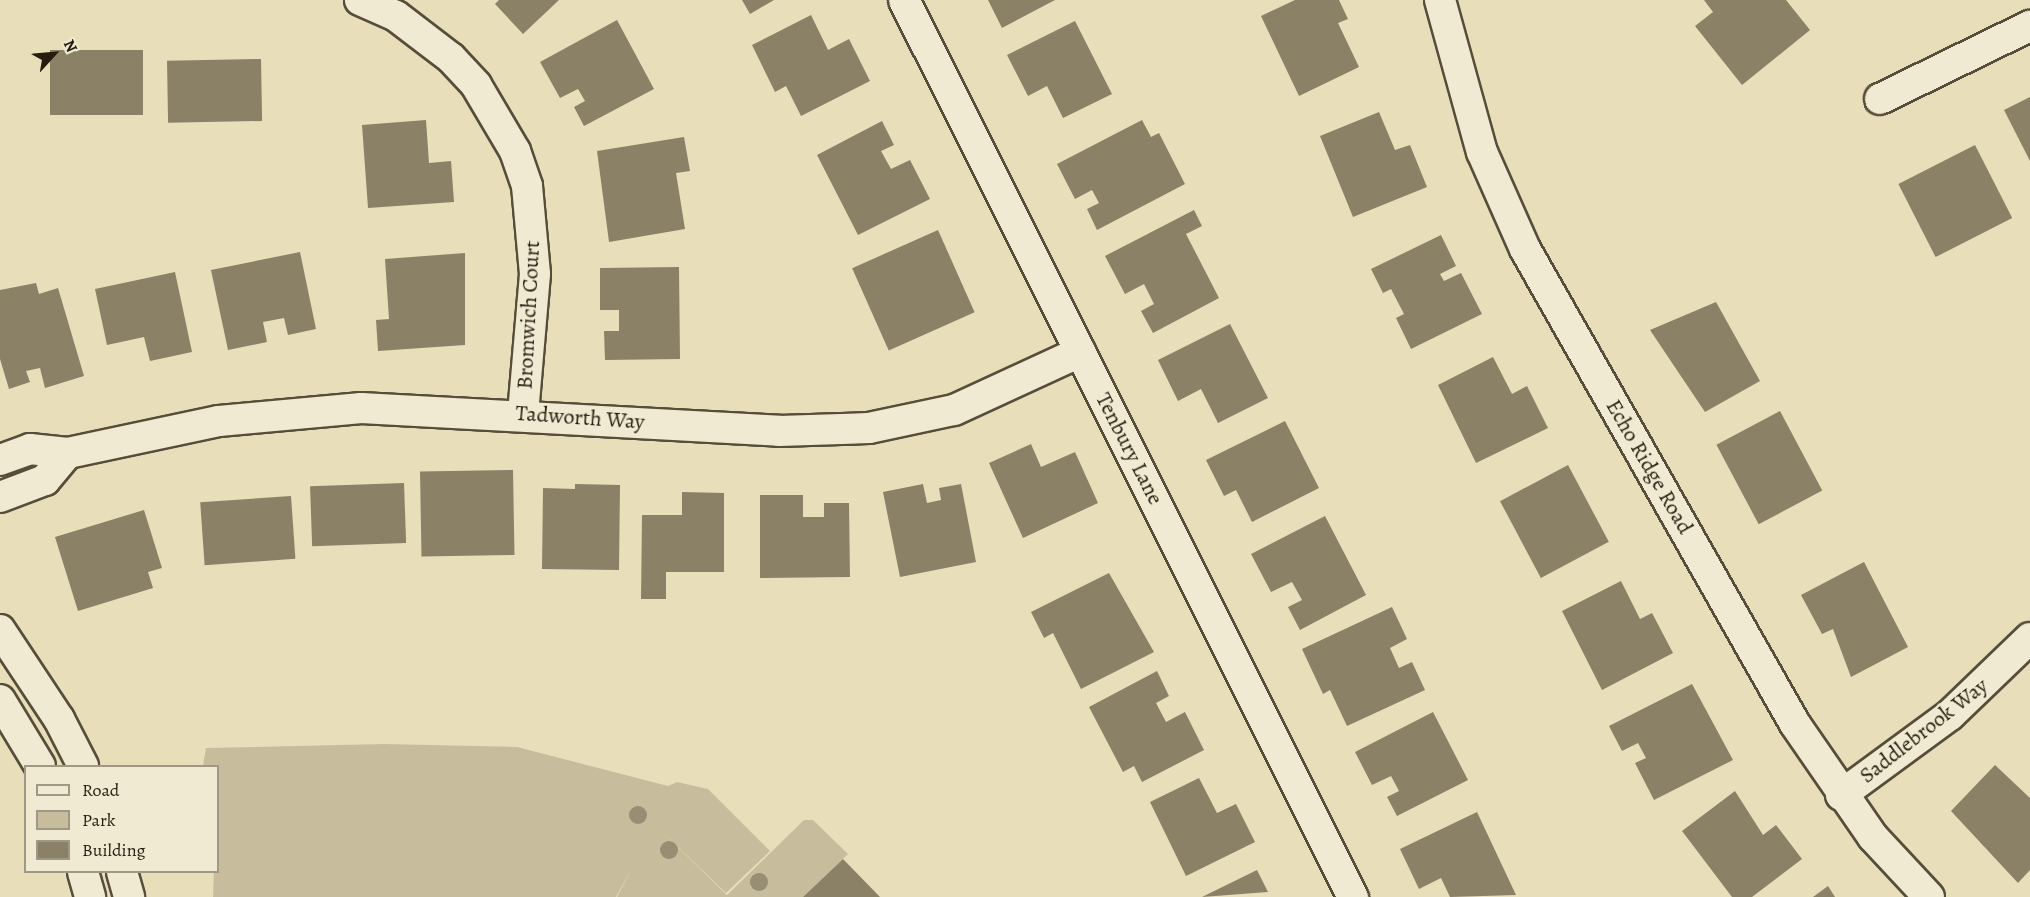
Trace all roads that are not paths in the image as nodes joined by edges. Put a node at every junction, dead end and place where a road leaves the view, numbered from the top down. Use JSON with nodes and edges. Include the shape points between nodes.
{"nodes":[{"id":1,"x":360,"y":0,"type":"edge"},
{"id":2,"x":904,"y":0,"type":"edge"},
{"id":3,"x":1440,"y":0,"type":"edge"},
{"id":4,"x":2030,"y":26,"type":"edge"},
{"id":5,"x":1880,"y":99,"type":"dead end"},
{"id":6,"x":1080,"y":352,"type":"junction"},
{"id":7,"x":523,"y":415,"type":"junction"},
{"id":8,"x":68,"y":453,"type":"junction"},
{"id":9,"x":0,"y":460,"type":"edge"},
{"id":10,"x":0,"y":497,"type":"edge"},
{"id":11,"x":0,"y":630,"type":"edge"},
{"id":12,"x":2030,"y":638,"type":"edge"},
{"id":13,"x":0,"y":700,"type":"edge"},
{"id":14,"x":38,"y":765,"type":"edge"},
{"id":15,"x":82,"y":765,"type":"edge"},
{"id":16,"x":1841,"y":795,"type":"junction"},
{"id":17,"x":83,"y":873,"type":"edge"},
{"id":18,"x":122,"y":873,"type":"edge"},
{"id":19,"x":90,"y":897,"type":"edge"},
{"id":20,"x":129,"y":897,"type":"edge"},
{"id":21,"x":1353,"y":897,"type":"edge"},
{"id":22,"x":1929,"y":897,"type":"edge"}],
"edges":[{"from":1,"to":7,"type":"street","name":"Bromwich Court","via":[[396,16],[451,58],[487,100],[515,151],[527,186],[535,274]]},
{"from":2,"to":6,"type":"street","name":"Tenbury Lane"},
{"from":3,"to":16,"type":"street","name":"Echo Ridge Road","via":[[1482,152],[1525,249]]},
{"from":4,"to":5,"type":"street"},
{"from":6,"to":7,"type":"street","name":"Tadworth Way","via":[[954,410],[869,428],[779,431]]},
{"from":6,"to":21,"type":"street","name":"Tenbury Lane"},
{"from":7,"to":8,"type":"street","name":"Tadworth Way","via":[[406,408],[286,412]]},
{"from":8,"to":9,"type":"street","name":"Tadworth Way","via":[[30,448]]},
{"from":8,"to":10,"type":"street","via":[[45,480]]},
{"from":11,"to":15,"type":"street","via":[[59,718]]},
{"from":12,"to":16,"type":"street","name":"Saddlebrook Way","via":[[1950,715]]},
{"from":13,"to":14,"type":"street"},
{"from":16,"to":22,"type":"street","name":"Echo Ridge Road"},
{"from":17,"to":19,"type":"street"},
{"from":18,"to":20,"type":"street"}]}
